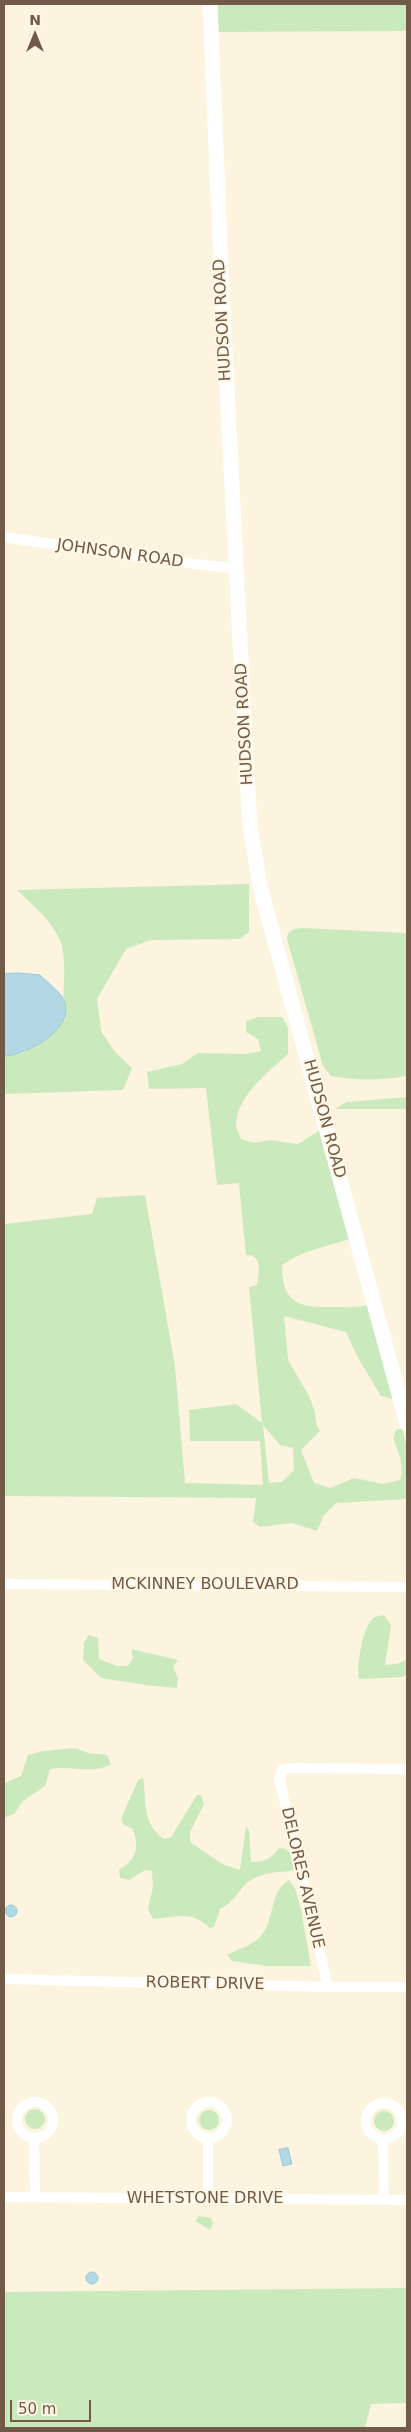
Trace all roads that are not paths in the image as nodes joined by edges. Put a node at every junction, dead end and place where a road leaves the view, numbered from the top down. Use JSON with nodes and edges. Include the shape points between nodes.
{"nodes":[{"id":1,"x":210,"y":4,"type":"edge"},
{"id":2,"x":4,"y":537,"type":"edge"},
{"id":3,"x":237,"y":568,"type":"junction"},
{"id":4,"x":407,"y":1424,"type":"edge"},
{"id":5,"x":4,"y":1584,"type":"edge"},
{"id":6,"x":407,"y":1587,"type":"edge"},
{"id":7,"x":407,"y":1769,"type":"edge"},
{"id":8,"x":4,"y":1979,"type":"edge"},
{"id":9,"x":328,"y":1987,"type":"junction"},
{"id":10,"x":407,"y":1987,"type":"edge"},
{"id":11,"x":34,"y":2138,"type":"dead end"},
{"id":12,"x":208,"y":2138,"type":"dead end"},
{"id":13,"x":383,"y":2139,"type":"dead end"},
{"id":14,"x":4,"y":2197,"type":"edge"},
{"id":15,"x":35,"y":2197,"type":"junction"},
{"id":16,"x":208,"y":2199,"type":"junction"},
{"id":17,"x":384,"y":2199,"type":"junction"},
{"id":18,"x":407,"y":2200,"type":"edge"}],
"edges":[{"from":1,"to":3,"type":"street","name":"HUDSON ROAD"},
{"from":2,"to":3,"type":"street","name":"JOHNSON ROAD"},
{"from":3,"to":4,"type":"street","name":"HUDSON ROAD","via":[[250,825],[258,877]]},
{"from":5,"to":6,"type":"street","name":"MCKINNEY BOULEVARD"},
{"from":7,"to":9,"type":"street","name":"DELORES AVENUE","via":[[283,1769],[279,1778]]},
{"from":8,"to":9,"type":"street","name":"ROBERT DRIVE"},
{"from":9,"to":10,"type":"street","name":"ROBERT DRIVE"},
{"from":11,"to":15,"type":"street"},
{"from":12,"to":16,"type":"street"},
{"from":13,"to":17,"type":"street"},
{"from":14,"to":15,"type":"street","name":"WHETSTONE DRIVE"},
{"from":15,"to":16,"type":"street","name":"WHETSTONE DRIVE"},
{"from":16,"to":17,"type":"street","name":"WHETSTONE DRIVE"},
{"from":17,"to":18,"type":"street","name":"WHETSTONE DRIVE"}]}
